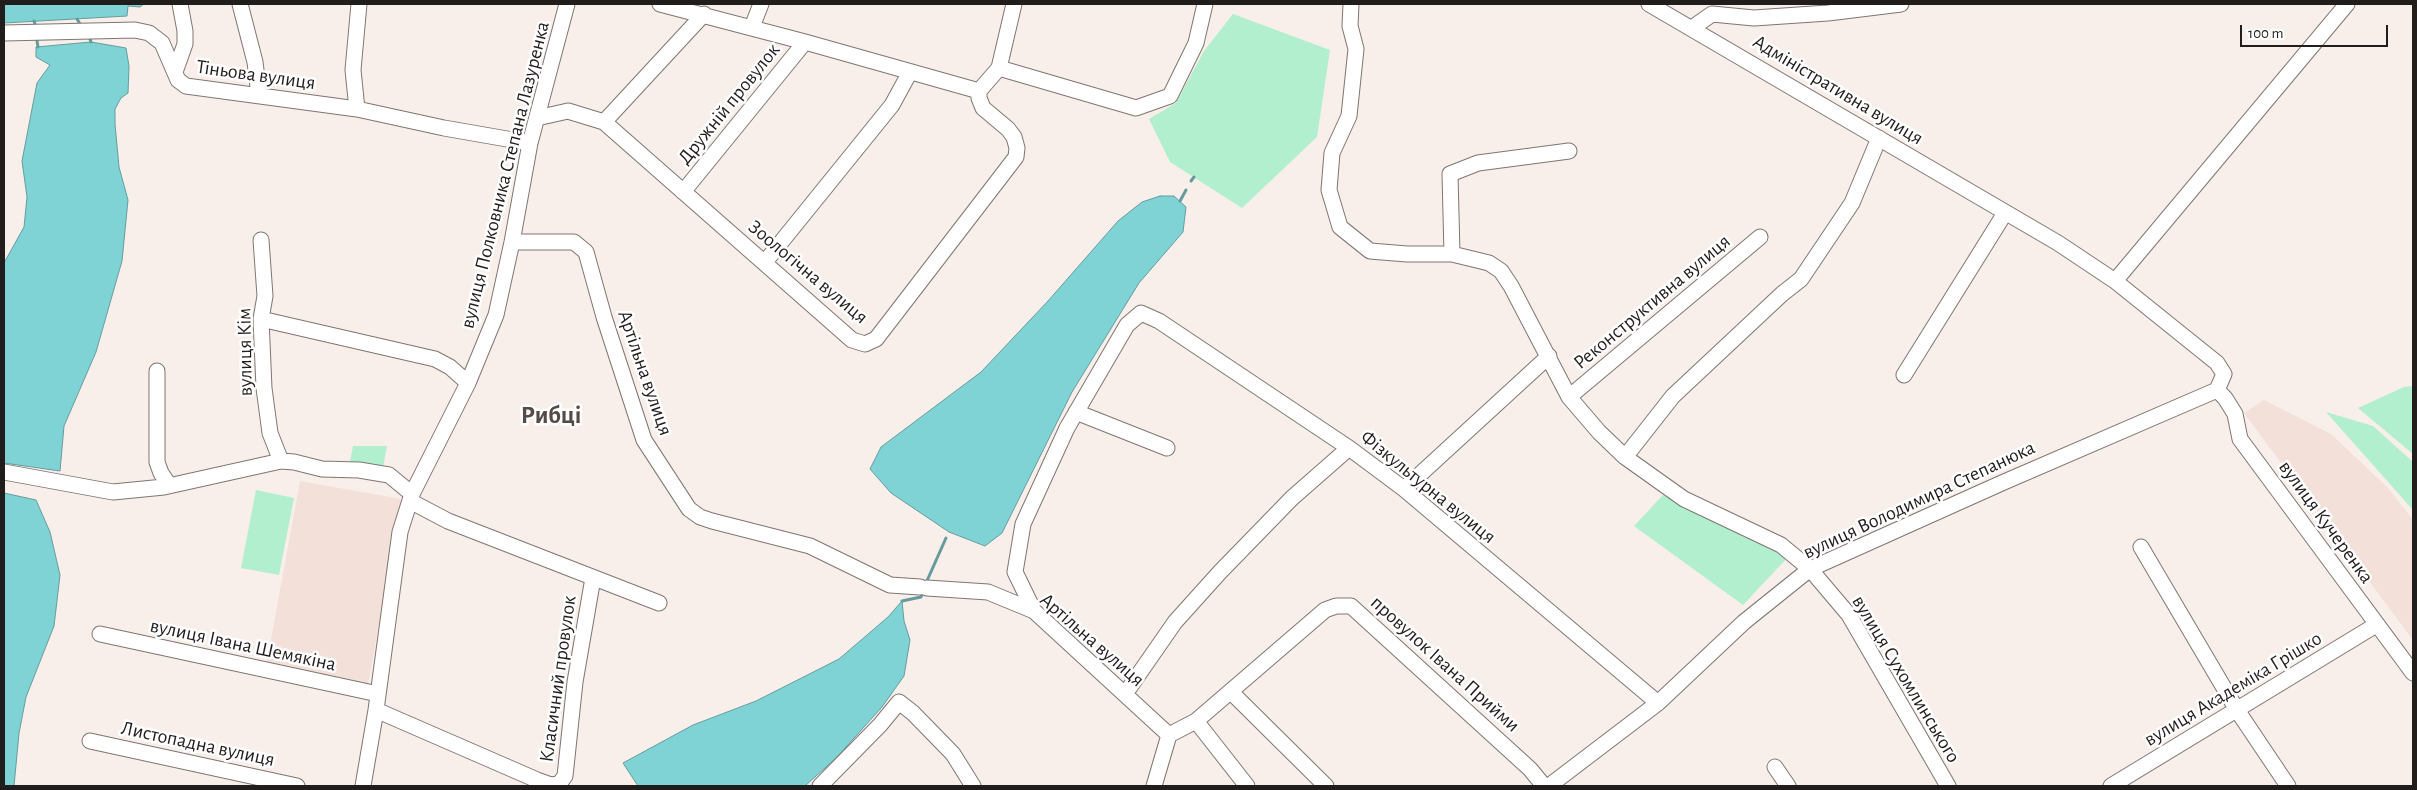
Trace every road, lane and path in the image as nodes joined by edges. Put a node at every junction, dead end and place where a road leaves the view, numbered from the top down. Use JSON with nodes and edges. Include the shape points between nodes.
{"nodes":[{"id":1,"x":180,"y":4,"type":"edge"},
{"id":2,"x":240,"y":4,"type":"edge"},
{"id":3,"x":359,"y":4,"type":"edge"},
{"id":4,"x":567,"y":4,"type":"edge"},
{"id":5,"x":660,"y":4,"type":"edge"},
{"id":6,"x":761,"y":4,"type":"edge"},
{"id":7,"x":1014,"y":4,"type":"edge"},
{"id":8,"x":1205,"y":4,"type":"edge"},
{"id":9,"x":1351,"y":4,"type":"edge"},
{"id":10,"x":1649,"y":4,"type":"edge"},
{"id":11,"x":1901,"y":4,"type":"edge"},
{"id":12,"x":2348,"y":4,"type":"edge"},
{"id":13,"x":704,"y":14,"type":"junction"},
{"id":14,"x":752,"y":27,"type":"junction"},
{"id":15,"x":1692,"y":28,"type":"junction"},
{"id":16,"x":4,"y":33,"type":"edge"},
{"id":17,"x":805,"y":42,"type":"junction"},
{"id":18,"x":1000,"y":68,"type":"junction"},
{"id":19,"x":175,"y":72,"type":"junction"},
{"id":20,"x":910,"y":72,"type":"junction"},
{"id":21,"x":979,"y":91,"type":"junction"},
{"id":22,"x":258,"y":95,"type":"junction"},
{"id":23,"x":357,"y":109,"type":"junction"},
{"id":24,"x":536,"y":118,"type":"junction"},
{"id":25,"x":604,"y":122,"type":"junction"},
{"id":26,"x":1879,"y":138,"type":"junction"},
{"id":27,"x":530,"y":143,"type":"junction"},
{"id":28,"x":1569,"y":151,"type":"dead end"},
{"id":29,"x":683,"y":192,"type":"junction"},
{"id":30,"x":2005,"y":213,"type":"junction"},
{"id":31,"x":1760,"y":237,"type":"dead end"},
{"id":32,"x":260,"y":240,"type":"dead end"},
{"id":33,"x":512,"y":242,"type":"junction"},
{"id":34,"x":1452,"y":254,"type":"junction"},
{"id":35,"x":764,"y":262,"type":"junction"},
{"id":36,"x":2115,"y":281,"type":"junction"},
{"id":37,"x":262,"y":319,"type":"junction"},
{"id":38,"x":1548,"y":356,"type":"junction"},
{"id":39,"x":157,"y":371,"type":"dead end"},
{"id":40,"x":1904,"y":375,"type":"dead end"},
{"id":41,"x":468,"y":383,"type":"junction"},
{"id":42,"x":2217,"y":390,"type":"junction"},
{"id":43,"x":1569,"y":397,"type":"junction"},
{"id":44,"x":1076,"y":412,"type":"junction"},
{"id":45,"x":1167,"y":448,"type":"dead end"},
{"id":46,"x":1349,"y":448,"type":"junction"},
{"id":47,"x":1625,"y":458,"type":"junction"},
{"id":48,"x":281,"y":461,"type":"junction"},
{"id":49,"x":4,"y":472,"type":"edge"},
{"id":50,"x":169,"y":485,"type":"junction"},
{"id":51,"x":1404,"y":489,"type":"junction"},
{"id":52,"x":411,"y":498,"type":"junction"},
{"id":53,"x":2141,"y":547,"type":"dead end"},
{"id":54,"x":1810,"y":570,"type":"junction"},
{"id":55,"x":593,"y":578,"type":"junction"},
{"id":56,"x":659,"y":604,"type":"dead end"},
{"id":57,"x":1034,"y":611,"type":"junction"},
{"id":58,"x":2376,"y":625,"type":"junction"},
{"id":59,"x":100,"y":634,"type":"dead end"},
{"id":60,"x":2413,"y":673,"type":"edge"},
{"id":61,"x":1231,"y":692,"type":"junction"},
{"id":62,"x":378,"y":694,"type":"junction"},
{"id":63,"x":1125,"y":694,"type":"junction"},
{"id":64,"x":1658,"y":703,"type":"junction"},
{"id":65,"x":376,"y":710,"type":"junction"},
{"id":66,"x":2237,"y":710,"type":"junction"},
{"id":67,"x":1196,"y":721,"type":"junction"},
{"id":68,"x":1169,"y":735,"type":"junction"},
{"id":69,"x":90,"y":741,"type":"dead end"},
{"id":70,"x":1775,"y":767,"type":"dead end"},
{"id":71,"x":2119,"y":784,"type":"edge"},
{"id":72,"x":297,"y":786,"type":"edge"},
{"id":73,"x":363,"y":786,"type":"edge"},
{"id":74,"x":820,"y":786,"type":"edge"},
{"id":75,"x":973,"y":786,"type":"edge"},
{"id":76,"x":1154,"y":786,"type":"edge"},
{"id":77,"x":1247,"y":786,"type":"edge"},
{"id":78,"x":1326,"y":786,"type":"edge"},
{"id":79,"x":1544,"y":786,"type":"edge"},
{"id":80,"x":1549,"y":786,"type":"edge"},
{"id":81,"x":1788,"y":786,"type":"edge"},
{"id":82,"x":1948,"y":786,"type":"edge"},
{"id":83,"x":2288,"y":786,"type":"edge"}],
"edges":[{"from":1,"to":19,"type":"street","via":[[185,44]]},
{"from":2,"to":22,"type":"street","via":[[255,62]]},
{"from":3,"to":23,"type":"street","via":[[352,70]]},
{"from":4,"to":24,"type":"street","name":"вулиця Полковника Степана Лазуренка"},
{"from":5,"to":13,"type":"street"},
{"from":6,"to":14,"type":"street"},
{"from":7,"to":18,"type":"street"},
{"from":8,"to":18,"type":"street","via":[[1196,43],[1170,96],[1136,108]]},
{"from":9,"to":34,"type":"street","name":"Реконструктивна вулиця","via":[[1350,26],[1356,49],[1349,116],[1332,153],[1329,190],[1340,227],[1370,251]]},
{"from":10,"to":15,"type":"street","name":"Адміністративна вулиця"},
{"from":11,"to":15,"type":"street","via":[[1754,18],[1712,14]]},
{"from":12,"to":36,"type":"street"},
{"from":13,"to":14,"type":"street"},
{"from":13,"to":25,"type":"street"},
{"from":14,"to":17,"type":"street"},
{"from":15,"to":26,"type":"street","name":"Адміністративна вулиця"},
{"from":16,"to":19,"type":"street","name":"Тіньова вулиця","via":[[135,30],[150,33],[162,43]]},
{"from":17,"to":20,"type":"street"},
{"from":17,"to":29,"type":"street","name":"Дружній провулок"},
{"from":18,"to":21,"type":"street"},
{"from":19,"to":22,"type":"street","name":"Тіньова вулиця","via":[[178,80],[186,86]]},
{"from":20,"to":21,"type":"street"},
{"from":20,"to":35,"type":"street","via":[[892,106]]},
{"from":21,"to":35,"type":"street","name":"Зоологічна вулиця","via":[[983,108],[1014,138],[1016,157],[876,339],[865,344],[852,340]]},
{"from":22,"to":23,"type":"street","name":"Тіньова вулиця"},
{"from":23,"to":27,"type":"street","name":"Тіньова вулиця"},
{"from":24,"to":25,"type":"street","name":"Зоологічна вулиця","via":[[568,111]]},
{"from":24,"to":27,"type":"street","name":"вулиця Полковника Степана Лазуренка"},
{"from":25,"to":29,"type":"street","name":"Зоологічна вулиця"},
{"from":26,"to":30,"type":"street","name":"Адміністративна вулиця"},
{"from":26,"to":47,"type":"street","via":[[1852,203],[1801,279],[1673,396]]},
{"from":27,"to":33,"type":"street","name":"вулиця Полковника Степана Лазуренка"},
{"from":28,"to":34,"type":"street","via":[[1478,163],[1450,174]]},
{"from":29,"to":35,"type":"street","name":"Зоологічна вулиця"},
{"from":30,"to":36,"type":"street","name":"Адміністративна вулиця"},
{"from":30,"to":40,"type":"street"},
{"from":31,"to":43,"type":"street","name":"Реконструктивна вулиця"},
{"from":32,"to":37,"type":"street","name":"вулиця Кім","via":[[265,296]]},
{"from":33,"to":41,"type":"street","name":"вулиця Полковника Степана Лазуренка","via":[[496,315]]},
{"from":33,"to":57,"type":"street","name":"Артільна вулиця","via":[[574,242],[586,252],[644,440],[689,509],[700,517],[810,546],[890,585],[988,592]]},
{"from":34,"to":38,"type":"street","name":"Реконструктивна вулиця","via":[[1489,263],[1501,271]]},
{"from":36,"to":42,"type":"street","name":"Адміністративна вулиця","via":[[2217,362],[2224,374]]},
{"from":37,"to":41,"type":"street","via":[[435,359]]},
{"from":37,"to":48,"type":"street","name":"вулиця Кім","via":[[264,388],[270,433]]},
{"from":38,"to":43,"type":"street","name":"Реконструктивна вулиця"},
{"from":38,"to":51,"type":"street"},
{"from":39,"to":50,"type":"street","via":[[158,462]]},
{"from":41,"to":52,"type":"street","name":"вулиця Полковника Степана Лазуренка"},
{"from":42,"to":54,"type":"street","name":"вулиця Володимира Степанюка"},
{"from":42,"to":58,"type":"street","name":"вулиця Кучеренка","via":[[2235,414],[2240,438]]},
{"from":43,"to":47,"type":"street","name":"Реконструктивна вулиця"},
{"from":44,"to":45,"type":"street"},
{"from":44,"to":46,"type":"street","name":"Фізкультурна вулиця","via":[[1127,325],[1141,314],[1159,321]]},
{"from":44,"to":57,"type":"street","via":[[1023,524],[1015,572]]},
{"from":46,"to":51,"type":"street","name":"Фізкультурна вулиця"},
{"from":46,"to":63,"type":"street","via":[[1292,498],[1220,572],[1175,622]]},
{"from":47,"to":54,"type":"street","name":"Реконструктивна вулиця","via":[[1684,499],[1781,545]]},
{"from":48,"to":50,"type":"street"},
{"from":48,"to":52,"type":"street","name":"Класичний провулок","via":[[322,469],[388,475]]},
{"from":49,"to":50,"type":"street","via":[[113,492]]},
{"from":51,"to":64,"type":"street","name":"Фізкультурна вулиця"},
{"from":52,"to":55,"type":"street","name":"Класичний провулок","via":[[448,521]]},
{"from":52,"to":62,"type":"street","name":"вулиця Полковника Степана Лазуренка","via":[[400,532]]},
{"from":53,"to":66,"type":"street"},
{"from":54,"to":64,"type":"street","name":"вулиця Володимира Степанюка","via":[[1744,622]]},
{"from":54,"to":82,"type":"street","name":"вулиця Сухомлинського","via":[[1848,614]]},
{"from":55,"to":56,"type":"street","name":"Класичний провулок"},
{"from":55,"to":65,"type":"street","name":"Класичний провулок","via":[[575,682],[565,776],[559,784],[538,780]]},
{"from":57,"to":63,"type":"street","name":"Артільна вулиця"},
{"from":58,"to":60,"type":"street","name":"вулиця Кучеренка"},
{"from":58,"to":66,"type":"street","name":"вулиця Академіка Грішко"},
{"from":59,"to":62,"type":"street","name":"вулиця Івана Шемякіна"},
{"from":61,"to":67,"type":"street","name":"провулок Івана Прийми"},
{"from":61,"to":78,"type":"street"},
{"from":61,"to":79,"type":"street","name":"провулок Івана Прийми","via":[[1325,610],[1351,606],[1530,769]]},
{"from":62,"to":65,"type":"street","name":"вулиця Полковника Степана Лазуренка"},
{"from":63,"to":68,"type":"street","name":"Артільна вулиця"},
{"from":64,"to":80,"type":"street","name":"вулиця Володимира Степанюка"},
{"from":65,"to":73,"type":"street","name":"вулиця Полковника Степана Лазуренка"},
{"from":66,"to":71,"type":"street","name":"вулиця Академіка Грішко"},
{"from":66,"to":83,"type":"street"},
{"from":67,"to":68,"type":"street","name":"провулок Івана Прийми"},
{"from":67,"to":77,"type":"street"},
{"from":68,"to":76,"type":"street"},
{"from":69,"to":72,"type":"street","name":"Листопадна вулиця"},
{"from":70,"to":81,"type":"street"},
{"from":74,"to":75,"type":"street","via":[[899,702],[953,754]]}]}
